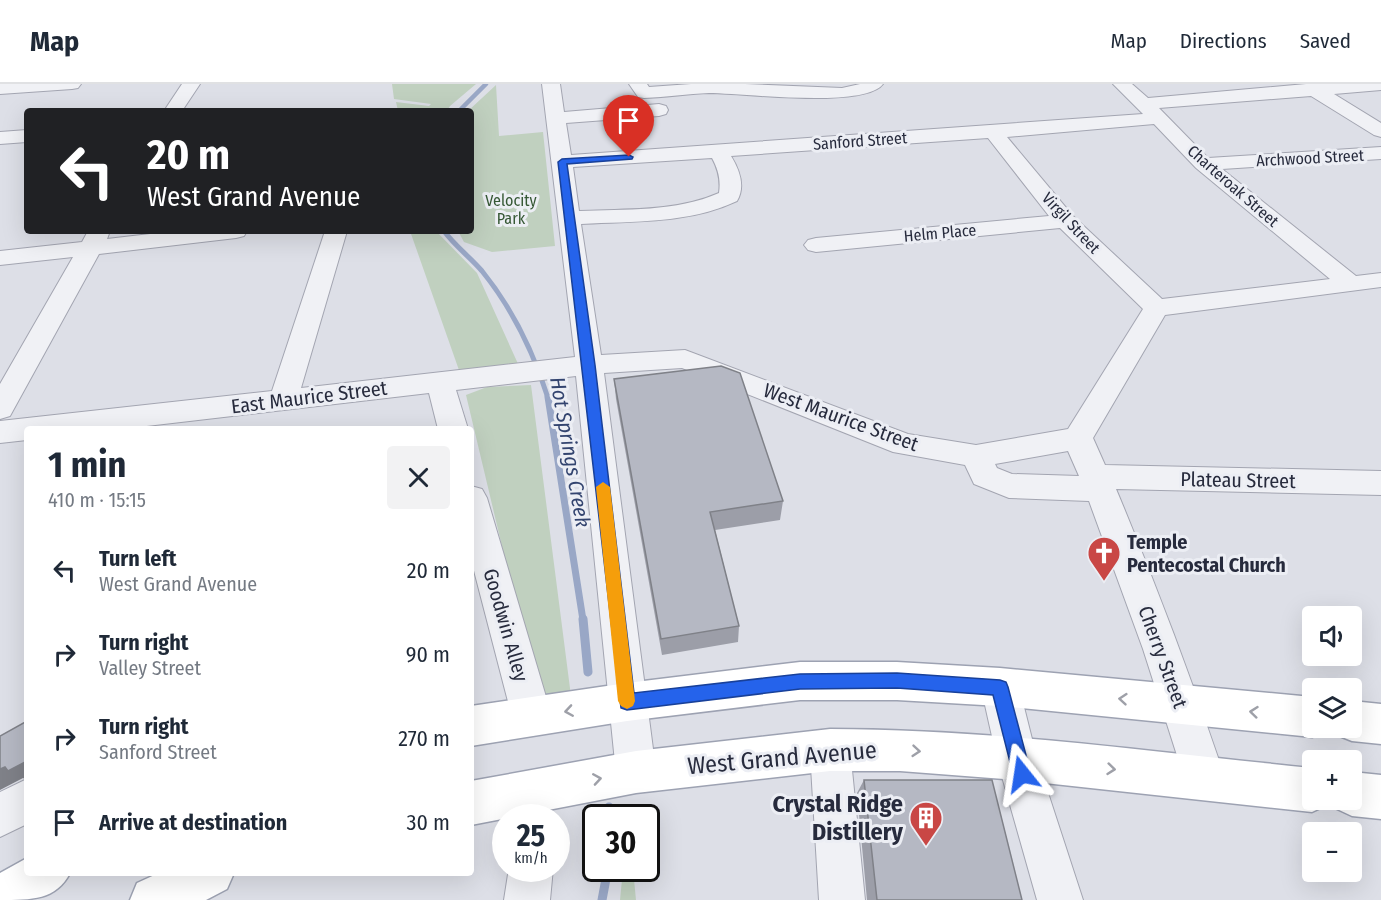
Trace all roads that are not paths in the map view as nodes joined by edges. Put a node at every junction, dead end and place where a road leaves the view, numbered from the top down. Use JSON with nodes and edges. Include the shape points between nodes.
{"nodes":[{"id":1,"x":72,"y":84,"type":"edge"},
{"id":2,"x":191,"y":84,"type":"edge"},
{"id":3,"x":551,"y":84,"type":"edge"},
{"id":4,"x":638,"y":84,"type":"edge"},
{"id":5,"x":874,"y":84,"type":"edge"},
{"id":6,"x":1122,"y":84,"type":"edge"},
{"id":7,"x":1381,"y":86,"type":"edge"},
{"id":8,"x":1310,"y":87,"type":"edge"},
{"id":9,"x":0,"y":89,"type":"edge"},
{"id":10,"x":175,"y":108,"type":"edge"},
{"id":11,"x":659,"y":110,"type":"dead end"},
{"id":12,"x":1151,"y":111,"type":"junction"},
{"id":13,"x":556,"y":118,"type":"junction"},
{"id":14,"x":1381,"y":131,"type":"edge"},
{"id":15,"x":993,"y":132,"type":"junction"},
{"id":16,"x":24,"y":136,"type":"edge"},
{"id":17,"x":0,"y":138,"type":"edge"},
{"id":18,"x":718,"y":151,"type":"junction"},
{"id":19,"x":1381,"y":153,"type":"edge"},
{"id":20,"x":562,"y":162,"type":"junction"},
{"id":21,"x":1203,"y":164,"type":"junction"},
{"id":22,"x":570,"y":218,"type":"junction"},
{"id":23,"x":1065,"y":221,"type":"junction"},
{"id":24,"x":184,"y":234,"type":"edge"},
{"id":25,"x":335,"y":234,"type":"edge"},
{"id":26,"x":96,"y":239,"type":"edge"},
{"id":27,"x":816,"y":245,"type":"dead end"},
{"id":28,"x":0,"y":258,"type":"edge"},
{"id":29,"x":1381,"y":279,"type":"edge"},
{"id":30,"x":1349,"y":282,"type":"junction"},
{"id":31,"x":1156,"y":308,"type":"junction"},
{"id":32,"x":575,"y":366,"type":"junction"},
{"id":33,"x":440,"y":382,"type":"junction"},
{"id":34,"x":283,"y":400,"type":"junction"},
{"id":35,"x":0,"y":409,"type":"edge"},
{"id":36,"x":54,"y":426,"type":"edge"},
{"id":37,"x":452,"y":426,"type":"edge"},
{"id":38,"x":24,"y":429,"type":"edge"},
{"id":39,"x":0,"y":432,"type":"edge"},
{"id":40,"x":1078,"y":438,"type":"junction"},
{"id":41,"x":976,"y":456,"type":"junction"},
{"id":42,"x":1098,"y":483,"type":"junction"},
{"id":43,"x":1381,"y":483,"type":"edge"},
{"id":44,"x":474,"y":516,"type":"edge"},
{"id":45,"x":1000,"y":687,"type":"junction"},
{"id":46,"x":627,"y":702,"type":"junction"},
{"id":47,"x":1182,"y":704,"type":"junction"},
{"id":48,"x":1302,"y":716,"type":"edge"},
{"id":49,"x":532,"y":717,"type":"junction"},
{"id":50,"x":1362,"y":722,"type":"edge"},
{"id":51,"x":1381,"y":724,"type":"edge"},
{"id":52,"x":474,"y":726,"type":"edge"},
{"id":53,"x":830,"y":750,"type":"junction"},
{"id":54,"x":1017,"y":759,"type":"junction"},
{"id":55,"x":636,"y":772,"type":"junction"},
{"id":56,"x":1204,"y":778,"type":"junction"},
{"id":57,"x":1302,"y":789,"type":"edge"},
{"id":58,"x":1362,"y":795,"type":"edge"},
{"id":59,"x":1381,"y":797,"type":"edge"},
{"id":60,"x":24,"y":802,"type":"edge"},
{"id":61,"x":474,"y":803,"type":"edge"},
{"id":62,"x":538,"y":804,"type":"edge"},
{"id":63,"x":0,"y":816,"type":"edge"},
{"id":64,"x":42,"y":876,"type":"edge"},
{"id":65,"x":205,"y":876,"type":"edge"},
{"id":66,"x":529,"y":882,"type":"edge"},
{"id":67,"x":0,"y":899,"type":"edge"},
{"id":68,"x":154,"y":900,"type":"edge"},
{"id":69,"x":527,"y":900,"type":"edge"},
{"id":70,"x":842,"y":900,"type":"edge"},
{"id":71,"x":1060,"y":900,"type":"edge"}],
"edges":[{"from":1,"to":9,"type":"street"},
{"from":2,"to":10,"type":"street"},
{"from":3,"to":13,"type":"street"},
{"from":4,"to":5,"type":"street","via":[[644,93],[709,88],[842,93]]},
{"from":6,"to":12,"type":"street","name":"Charteroak Street"},
{"from":7,"to":8,"type":"street","name":"Sanford Street"},
{"from":8,"to":12,"type":"street","name":"Sanford Street"},
{"from":8,"to":14,"type":"street"},
{"from":11,"to":13,"type":"street"},
{"from":12,"to":15,"type":"street","name":"Sanford Street"},
{"from":12,"to":21,"type":"street","name":"Charteroak Street"},
{"from":13,"to":20,"type":"street"},
{"from":15,"to":18,"type":"street","name":"Sanford Street"},
{"from":15,"to":23,"type":"street","name":"Virgil Street"},
{"from":16,"to":17,"type":"street"},
{"from":18,"to":20,"type":"street","name":"Sanford Street"},
{"from":18,"to":22,"type":"street","via":[[731,180],[729,196],[718,203],[671,211]]},
{"from":19,"to":21,"type":"street","name":"Archwood Street"},
{"from":20,"to":22,"type":"street"},
{"from":21,"to":30,"type":"street","name":"Charteroak Street"},
{"from":22,"to":32,"type":"street"},
{"from":23,"to":27,"type":"street","name":"Helm Place"},
{"from":23,"to":31,"type":"street","name":"Virgil Street"},
{"from":24,"to":26,"type":"street"},
{"from":25,"to":34,"type":"street"},
{"from":26,"to":28,"type":"street"},
{"from":26,"to":35,"type":"street"},
{"from":29,"to":30,"type":"street"},
{"from":30,"to":31,"type":"street"},
{"from":31,"to":40,"type":"street"},
{"from":32,"to":33,"type":"street","name":"East Maurice Street"},
{"from":32,"to":41,"type":"street","name":"West Maurice Street","via":[[684,359],[904,444]]},
{"from":32,"to":46,"type":"street"},
{"from":33,"to":34,"type":"street","name":"East Maurice Street"},
{"from":33,"to":37,"type":"street"},
{"from":34,"to":36,"type":"street","name":"East Maurice Street"},
{"from":38,"to":39,"type":"street","name":"East Maurice Street"},
{"from":40,"to":41,"type":"street","name":"West Maurice Street"},
{"from":40,"to":42,"type":"street","name":"Cherry Street"},
{"from":41,"to":42,"type":"street","name":"Plateau Street","via":[[985,476],[1009,486]]},
{"from":42,"to":43,"type":"street","name":"Plateau Street"},
{"from":42,"to":47,"type":"street","name":"Cherry Street"},
{"from":44,"to":49,"type":"street","name":"Goodwin Alley"},
{"from":45,"to":46,"type":"main road","via":[[800,681]]},
{"from":47,"to":45,"type":"main road","one_way":true},
{"from":45,"to":54,"type":"street"},
{"from":46,"to":49,"type":"main road","one_way":true},
{"from":46,"to":55,"type":"street"},
{"from":48,"to":47,"type":"main road","one_way":true},
{"from":47,"to":56,"type":"street","name":"Cherry Street"},
{"from":49,"to":52,"type":"main road"},
{"from":50,"to":51,"type":"main road"},
{"from":53,"to":54,"type":"main road","name":"West Grand Avenue","one_way":true,"via":[[900,750]]},
{"from":53,"to":55,"type":"main road","name":"West Grand Avenue"},
{"from":53,"to":70,"type":"street"},
{"from":54,"to":56,"type":"main road","name":"West Grand Avenue","one_way":true},
{"from":54,"to":71,"type":"street"},
{"from":62,"to":55,"type":"main road","name":"West Grand Avenue","one_way":true},
{"from":56,"to":57,"type":"main road","name":"West Grand Avenue"},
{"from":58,"to":59,"type":"main road"},
{"from":60,"to":63,"type":"street"},
{"from":61,"to":62,"type":"main road","name":"West Grand Avenue"},
{"from":64,"to":67,"type":"main road"},
{"from":65,"to":68,"type":"main road"},
{"from":66,"to":69,"type":"street"}]}
